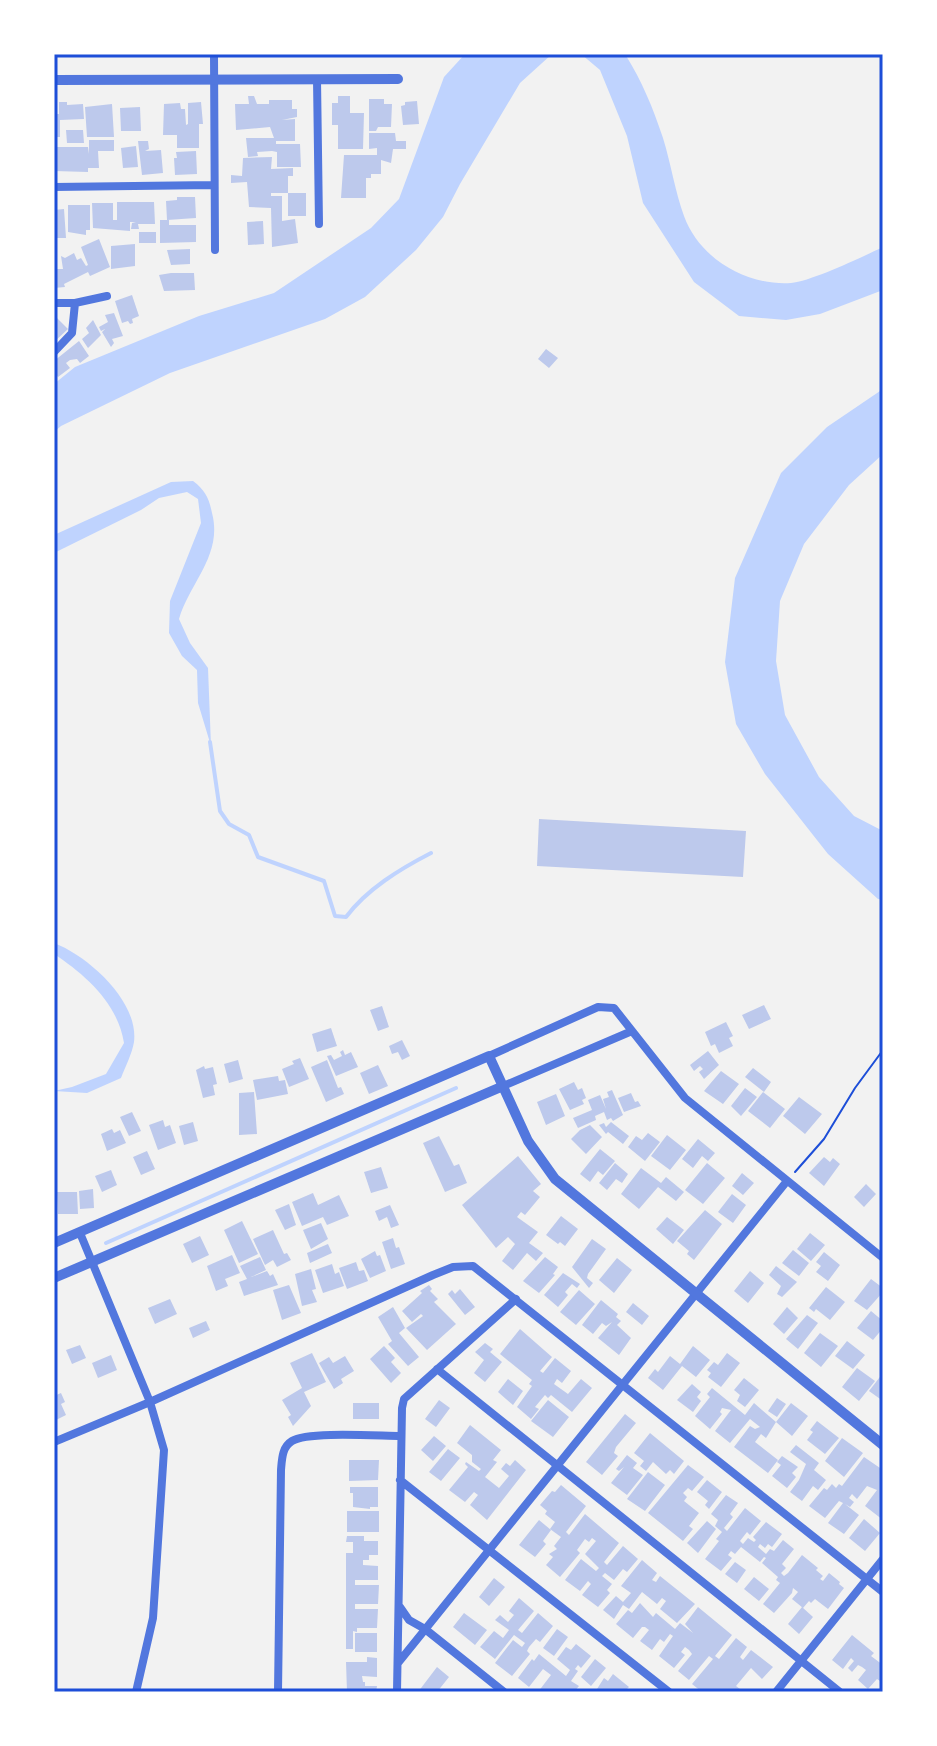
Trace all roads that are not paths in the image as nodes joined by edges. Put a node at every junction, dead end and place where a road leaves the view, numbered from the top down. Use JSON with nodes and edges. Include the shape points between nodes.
{"nodes":[{"id":1,"x":214,"y":54,"type":"edge"},
{"id":2,"x":214,"y":79,"type":"junction"},
{"id":3,"x":317,"y":79,"type":"junction"},
{"id":4,"x":398,"y":79,"type":"dead end"},
{"id":5,"x":54,"y":80,"type":"edge"},
{"id":6,"x":214,"y":185,"type":"junction"},
{"id":7,"x":54,"y":187,"type":"edge"},
{"id":8,"x":319,"y":224,"type":"dead end"},
{"id":9,"x":215,"y":250,"type":"dead end"},
{"id":10,"x":107,"y":296,"type":"dead end"},
{"id":11,"x":54,"y":303,"type":"edge"},
{"id":12,"x":75,"y":303,"type":"junction"},
{"id":13,"x":54,"y":352,"type":"edge"},
{"id":14,"x":632,"y":1031,"type":"junction"},
{"id":15,"x":489,"y":1056,"type":"junction"},
{"id":16,"x":501,"y":1087,"type":"junction"},
{"id":17,"x":787,"y":1181,"type":"junction"},
{"id":18,"x":80,"y":1233,"type":"junction"},
{"id":19,"x":54,"y":1243,"type":"edge"},
{"id":20,"x":883,"y":1258,"type":"edge"},
{"id":21,"x":93,"y":1262,"type":"junction"},
{"id":22,"x":54,"y":1278,"type":"edge"},
{"id":23,"x":696,"y":1294,"type":"junction"},
{"id":24,"x":516,"y":1299,"type":"junction"},
{"id":25,"x":437,"y":1369,"type":"junction"},
{"id":26,"x":623,"y":1384,"type":"junction"},
{"id":27,"x":150,"y":1402,"type":"junction"},
{"id":28,"x":401,"y":1436,"type":"junction"},
{"id":29,"x":54,"y":1442,"type":"edge"},
{"id":30,"x":883,"y":1445,"type":"edge"},
{"id":31,"x":557,"y":1466,"type":"junction"},
{"id":32,"x":400,"y":1480,"type":"junction"},
{"id":33,"x":489,"y":1550,"type":"junction"},
{"id":34,"x":883,"y":1559,"type":"edge"},
{"id":35,"x":867,"y":1579,"type":"junction"},
{"id":36,"x":883,"y":1592,"type":"edge"},
{"id":37,"x":399,"y":1606,"type":"junction"},
{"id":38,"x":425,"y":1629,"type":"junction"},
{"id":39,"x":801,"y":1661,"type":"junction"},
{"id":40,"x":398,"y":1663,"type":"junction"},
{"id":41,"x":136,"y":1692,"type":"edge"},
{"id":42,"x":278,"y":1692,"type":"edge"},
{"id":43,"x":397,"y":1692,"type":"edge"},
{"id":44,"x":504,"y":1692,"type":"edge"},
{"id":45,"x":669,"y":1692,"type":"edge"},
{"id":46,"x":776,"y":1692,"type":"edge"},
{"id":47,"x":840,"y":1692,"type":"edge"}],
"edges":[{"from":1,"to":2,"type":"street"},
{"from":2,"to":3,"type":"street"},
{"from":2,"to":5,"type":"street"},
{"from":2,"to":6,"type":"street"},
{"from":3,"to":4,"type":"street"},
{"from":3,"to":8,"type":"street"},
{"from":6,"to":7,"type":"street"},
{"from":6,"to":9,"type":"street"},
{"from":10,"to":12,"type":"street"},
{"from":11,"to":12,"type":"street"},
{"from":12,"to":13,"type":"street","via":[[72,333]]},
{"from":14,"to":15,"type":"street","via":[[614,1008],[598,1007]]},
{"from":14,"to":16,"type":"street"},
{"from":14,"to":17,"type":"street","via":[[685,1098]]},
{"from":15,"to":16,"type":"street"},
{"from":15,"to":18,"type":"street"},
{"from":16,"to":21,"type":"street"},
{"from":16,"to":23,"type":"street","via":[[528,1141],[555,1179]]},
{"from":17,"to":20,"type":"street"},
{"from":17,"to":23,"type":"street"},
{"from":18,"to":19,"type":"street"},
{"from":18,"to":21,"type":"street"},
{"from":21,"to":22,"type":"street"},
{"from":21,"to":27,"type":"street"},
{"from":23,"to":26,"type":"street"},
{"from":23,"to":30,"type":"street"},
{"from":24,"to":25,"type":"street"},
{"from":24,"to":26,"type":"street"},
{"from":24,"to":27,"type":"street","via":[[473,1266],[453,1267]]},
{"from":25,"to":28,"type":"street","via":[[404,1399]]},
{"from":25,"to":31,"type":"street"},
{"from":26,"to":31,"type":"street"},
{"from":26,"to":35,"type":"street"},
{"from":27,"to":29,"type":"street"},
{"from":27,"to":41,"type":"street","via":[[165,1463],[153,1618]]},
{"from":28,"to":32,"type":"street"},
{"from":28,"to":42,"type":"street","via":[[313,1436],[291,1441],[284,1449]]},
{"from":31,"to":33,"type":"street"},
{"from":31,"to":39,"type":"street"},
{"from":32,"to":33,"type":"street"},
{"from":32,"to":37,"type":"street"},
{"from":33,"to":38,"type":"street"},
{"from":33,"to":45,"type":"street"},
{"from":34,"to":35,"type":"street"},
{"from":35,"to":36,"type":"street"},
{"from":35,"to":39,"type":"street"},
{"from":37,"to":38,"type":"street"},
{"from":37,"to":40,"type":"street"},
{"from":38,"to":40,"type":"street"},
{"from":38,"to":44,"type":"street"},
{"from":39,"to":46,"type":"street"},
{"from":39,"to":47,"type":"street"},
{"from":40,"to":43,"type":"street"}]}
